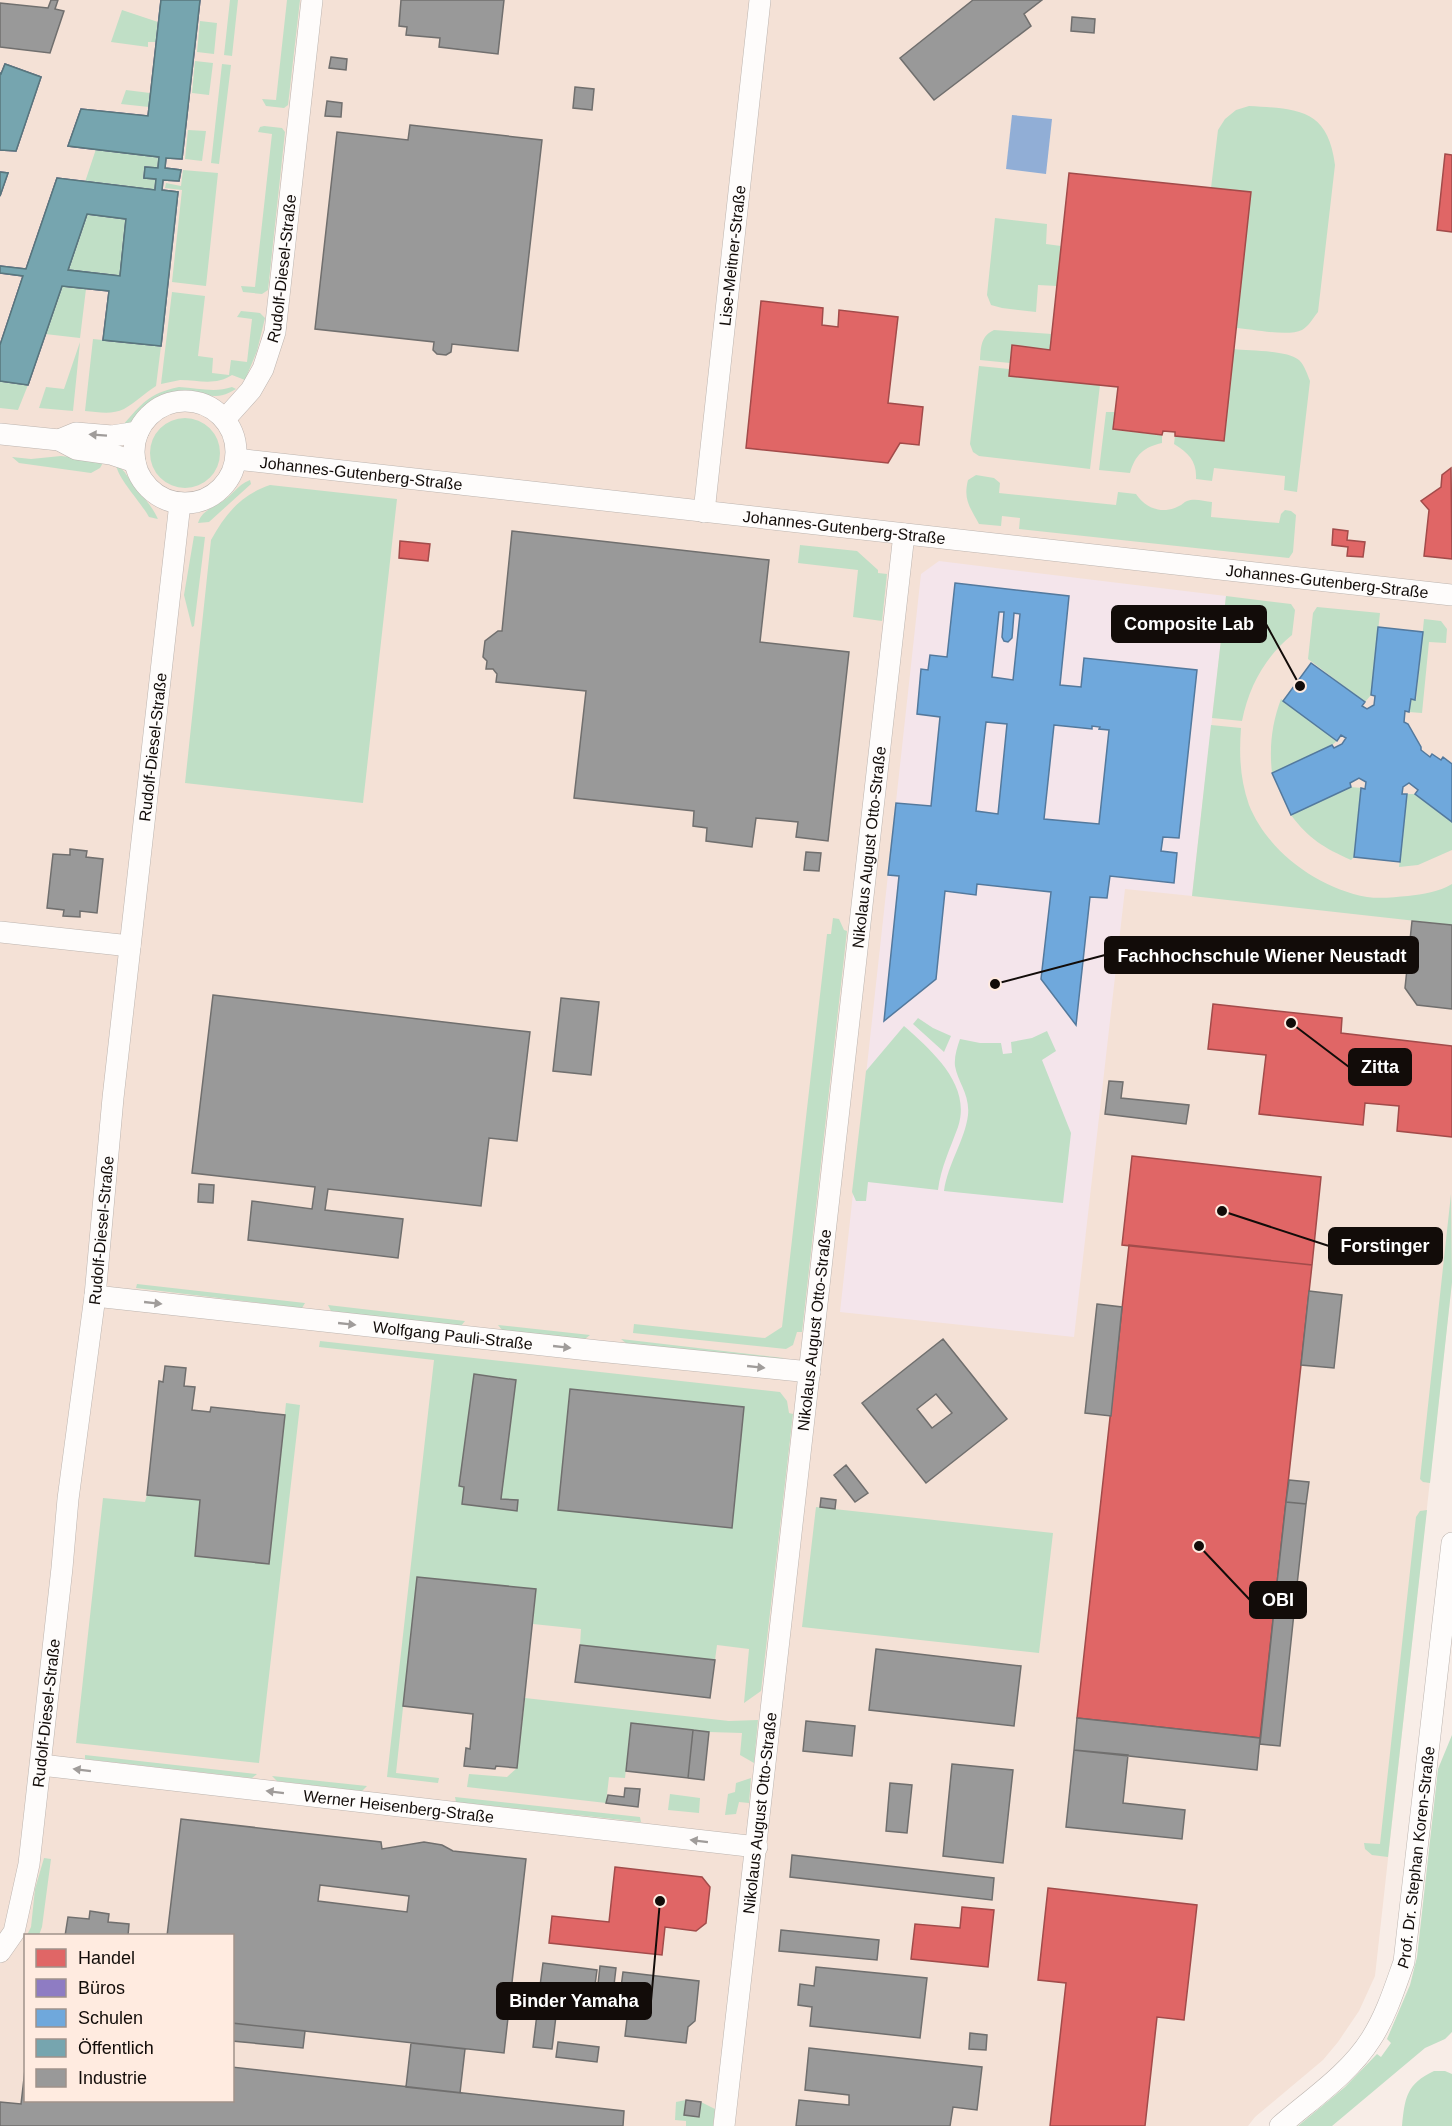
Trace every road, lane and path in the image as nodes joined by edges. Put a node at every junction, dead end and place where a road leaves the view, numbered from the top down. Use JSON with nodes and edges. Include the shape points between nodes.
{"nodes":[{"id":1,"x":312,"y":0,"type":"edge"},
{"id":2,"x":760,"y":0,"type":"edge"},
{"id":3,"x":225,"y":419,"type":"junction"},
{"id":4,"x":0,"y":434,"type":"edge"},
{"id":5,"x":59,"y":440,"type":"junction"},
{"id":6,"x":135,"y":447,"type":"junction"},
{"id":7,"x":236,"y":459,"type":"junction"},
{"id":8,"x":180,"y":503,"type":"junction"},
{"id":9,"x":704,"y":512,"type":"junction"},
{"id":10,"x":903,"y":534,"type":"junction"},
{"id":11,"x":1452,"y":595,"type":"edge"},
{"id":12,"x":0,"y":932,"type":"edge"},
{"id":13,"x":130,"y":946,"type":"junction"},
{"id":14,"x":95,"y":1296,"type":"junction"},
{"id":15,"x":810,"y":1372,"type":"junction"},
{"id":16,"x":1452,"y":1543,"type":"edge"},
{"id":17,"x":41,"y":1765,"type":"junction"},
{"id":18,"x":757,"y":1847,"type":"junction"},
{"id":19,"x":0,"y":1952,"type":"edge"},
{"id":20,"x":724,"y":2126,"type":"edge"},
{"id":21,"x":1281,"y":2126,"type":"edge"}],
"edges":[{"from":1,"to":3,"type":"street","name":"Rudolf-Diesel-Straße","via":[[275,332],[263,369],[251,390]]},
{"from":2,"to":9,"type":"street","name":"Lise-Meitner-Straße"},
{"from":3,"to":6,"type":"street","via":[[208,406],[185,401],[165,405],[148,416]]},
{"from":3,"to":7,"type":"street","via":[[234,435]]},
{"from":4,"to":5,"type":"street"},
{"from":5,"to":6,"type":"street","via":[[76,449],[111,454]]},
{"from":6,"to":5,"type":"street","one_way":true,"via":[[112,435],[76,433]]},
{"from":6,"to":8,"type":"street","via":[[139,476],[149,489]]},
{"from":7,"to":8,"type":"street","via":[[231,476],[219,491],[199,502]]},
{"from":7,"to":9,"type":"street","name":"Johannes-Gutenberg-Straße"},
{"from":8,"to":13,"type":"street","name":"Rudolf-Diesel-Straße"},
{"from":9,"to":10,"type":"street","name":"Johannes-Gutenberg-Straße"},
{"from":10,"to":11,"type":"street","name":"Johannes-Gutenberg-Straße"},
{"from":10,"to":15,"type":"street","name":"Nikolaus August Otto-Straße"},
{"from":12,"to":13,"type":"street"},
{"from":13,"to":14,"type":"street","name":"Rudolf-Diesel-Straße"},
{"from":14,"to":15,"type":"street","name":"Wolfgang Pauli-Straße","one_way":true},
{"from":14,"to":17,"type":"street","name":"Rudolf-Diesel-Straße","via":[[68,1499]]},
{"from":15,"to":18,"type":"street","name":"Nikolaus August Otto-Straße"},
{"from":16,"to":21,"type":"street","name":"Prof. Dr. Stephan Koren-Straße","via":[[1404,1962],[1371,2038],[1350,2066]]},
{"from":18,"to":17,"type":"street","name":"Werner Heisenberg-Straße","one_way":true},
{"from":17,"to":19,"type":"street","name":"Rudolf-Diesel-Straße","via":[[22,1904],[14,1932]]},
{"from":18,"to":20,"type":"street","name":"Nikolaus August Otto-Straße"}]}
